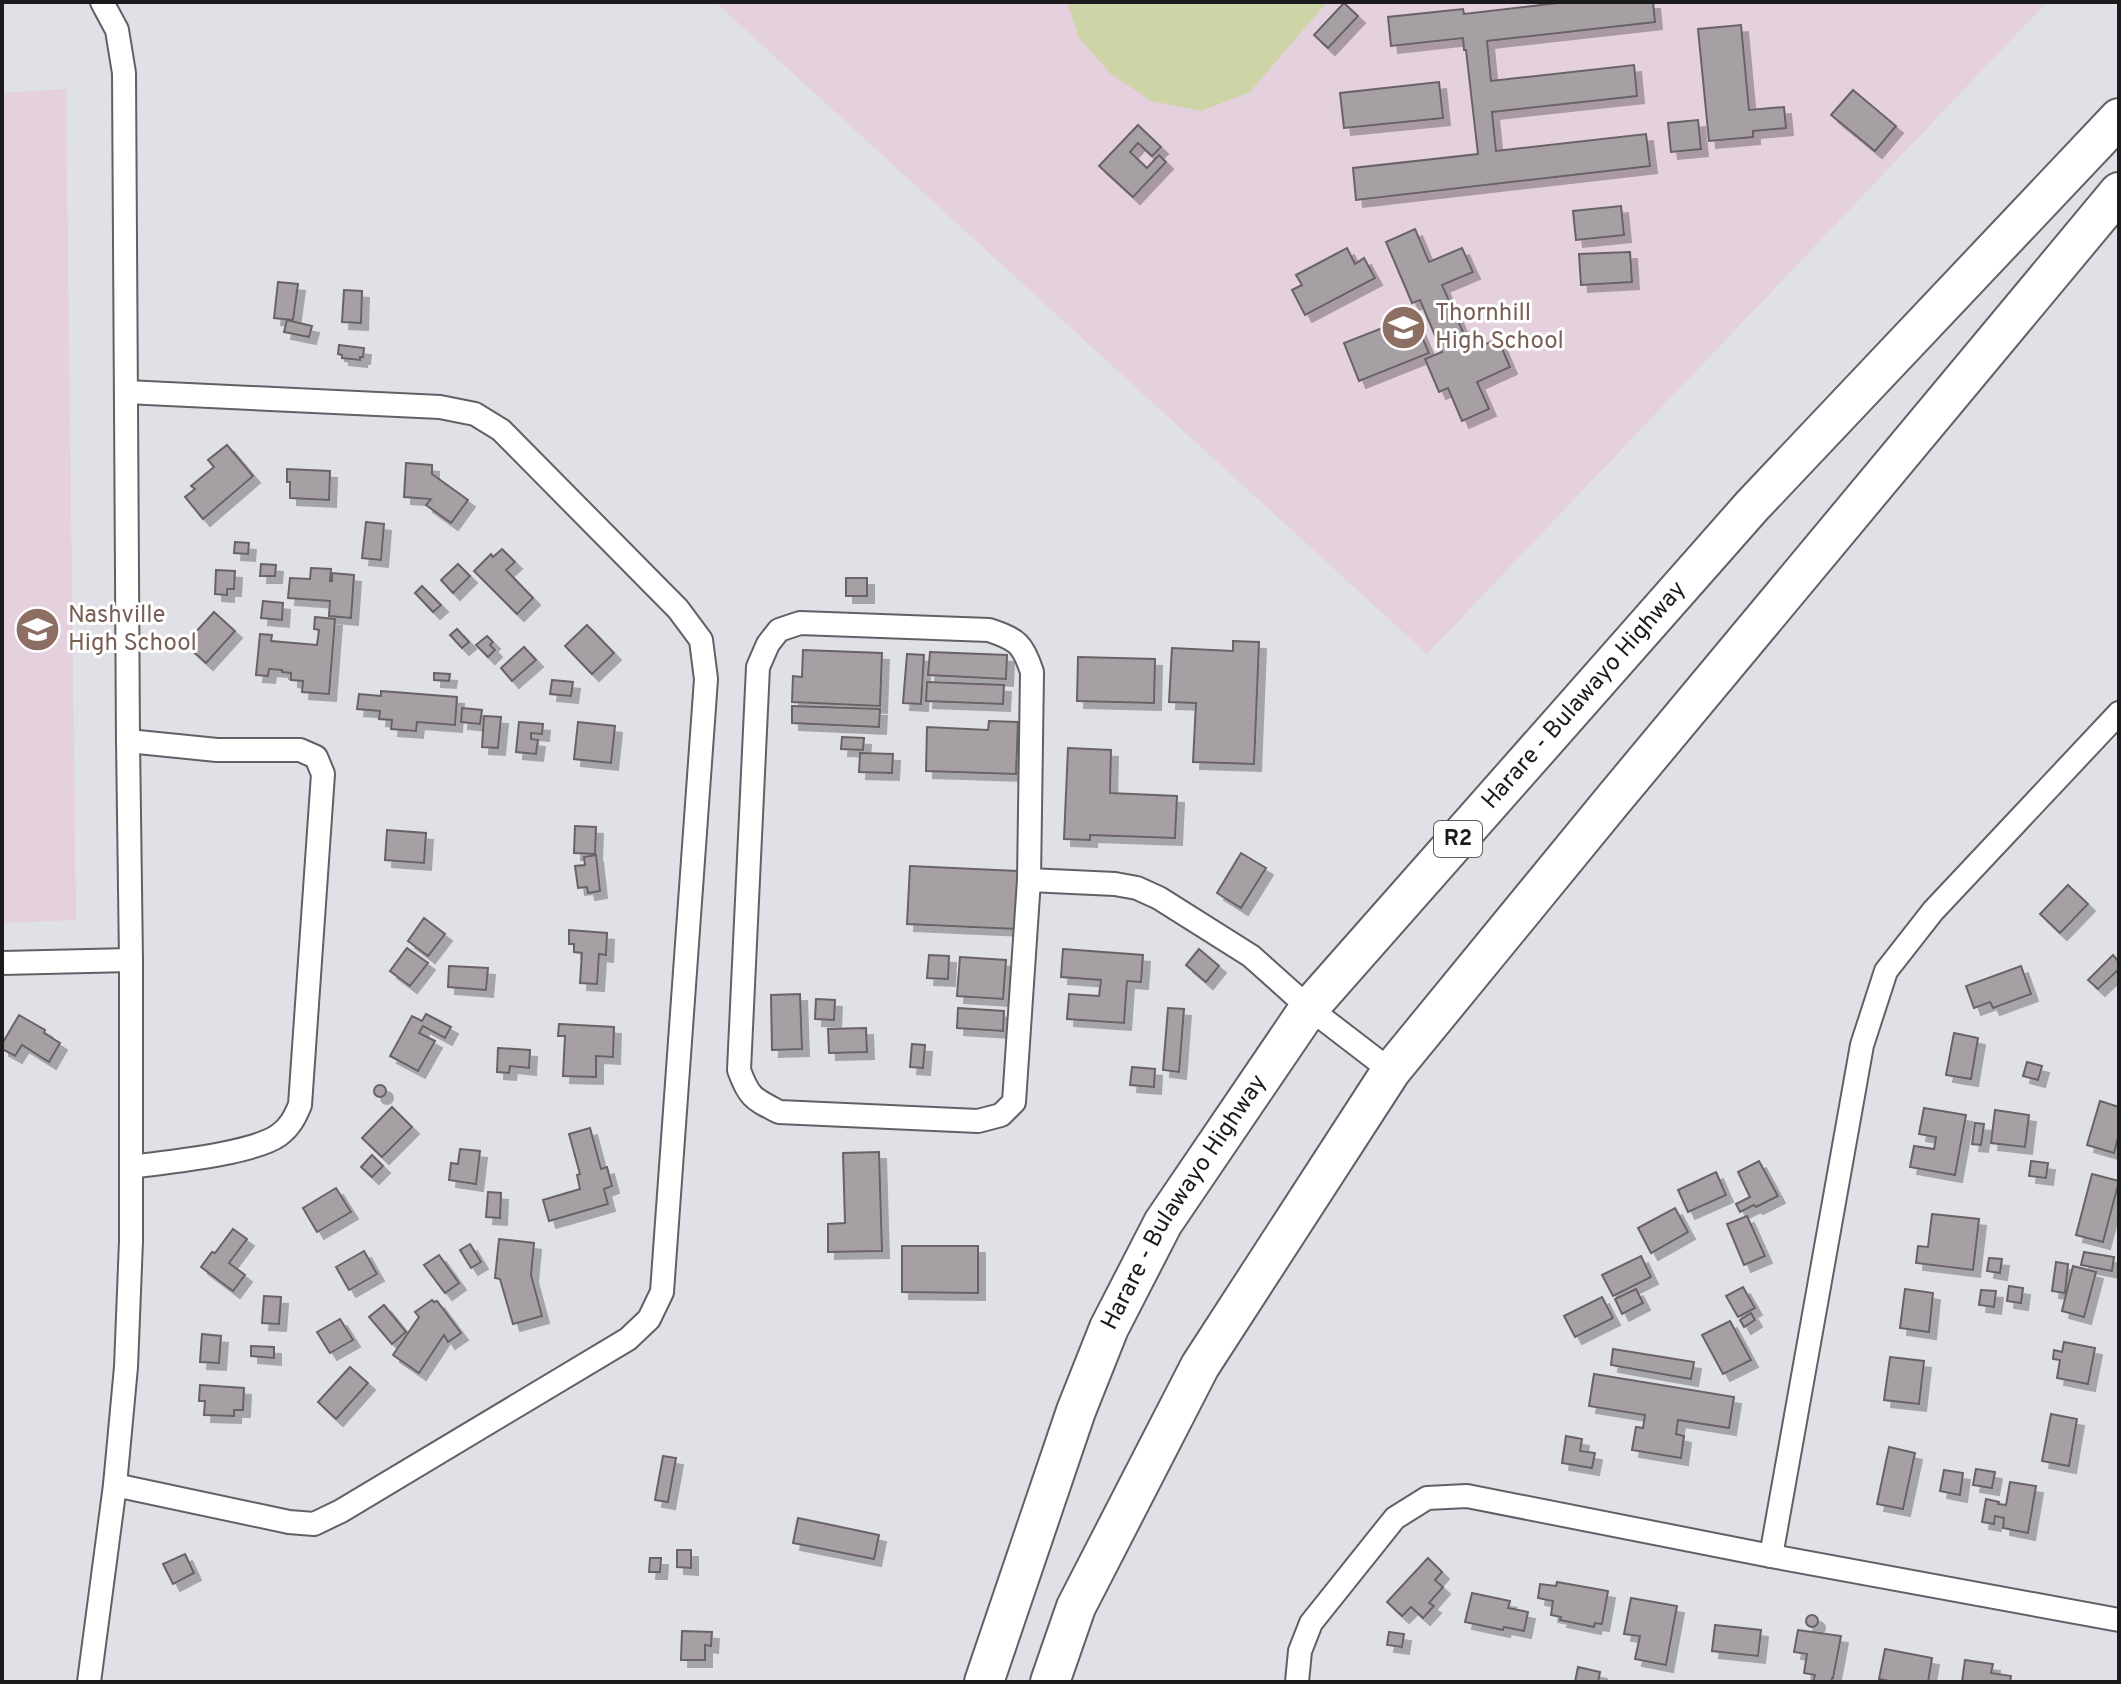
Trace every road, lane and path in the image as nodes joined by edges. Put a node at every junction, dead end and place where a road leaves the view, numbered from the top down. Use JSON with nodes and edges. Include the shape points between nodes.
{"nodes":[{"id":1,"x":102,"y":2,"type":"edge"},
{"id":2,"x":2119,"y":118,"type":"edge"},
{"id":3,"x":2119,"y":192,"type":"edge"},
{"id":4,"x":126,"y":392,"type":"junction"},
{"id":5,"x":2119,"y":713,"type":"edge"},
{"id":6,"x":128,"y":741,"type":"junction"},
{"id":7,"x":1029,"y":880,"type":"junction"},
{"id":8,"x":131,"y":960,"type":"junction"},
{"id":9,"x":2,"y":963,"type":"edge"},
{"id":10,"x":1309,"y":1008,"type":"junction"},
{"id":11,"x":1391,"y":1071,"type":"junction"},
{"id":12,"x":131,"y":1167,"type":"junction"},
{"id":13,"x":115,"y":1485,"type":"junction"},
{"id":14,"x":1771,"y":1556,"type":"junction"},
{"id":15,"x":2119,"y":1620,"type":"edge"},
{"id":16,"x":89,"y":1682,"type":"edge"},
{"id":17,"x":984,"y":1682,"type":"edge"},
{"id":18,"x":1050,"y":1682,"type":"edge"},
{"id":19,"x":1297,"y":1682,"type":"edge"}],
"edges":[{"from":1,"to":4,"type":"street","via":[[117,30],[124,73]]},
{"from":2,"to":10,"type":"highway","name":"Harare - Bulawayo Highway","number":"R2","via":[[1752,506]]},
{"from":3,"to":11,"type":"highway"},
{"from":4,"to":6,"type":"street"},
{"from":4,"to":13,"type":"street","via":[[440,407],[475,414],[501,430],[678,609],[701,640],[706,679],[662,1292],[649,1319],[628,1339],[314,1524]]},
{"from":5,"to":14,"type":"street","via":[[1933,911],[1886,971],[1862,1045]]},
{"from":6,"to":8,"type":"street"},
{"from":6,"to":12,"type":"street","via":[[217,750],[300,750],[316,757],[323,774],[300,1105],[293,1122],[278,1136],[238,1150]]},
{"from":7,"to":7,"type":"street","via":[[1032,672],[1026,652],[1010,637],[989,630],[800,623],[779,630],[758,667],[739,1070],[746,1090],[779,1112],[978,1121],[1001,1115],[1014,1102]]},
{"from":7,"to":10,"type":"street","via":[[1115,884],[1159,898],[1251,956]]},
{"from":8,"to":9,"type":"street"},
{"from":8,"to":12,"type":"street"},
{"from":10,"to":11,"type":"street"},
{"from":10,"to":17,"type":"highway","name":"Harare - Bulawayo Highway","number":"R2","via":[[1163,1223],[1109,1328]]},
{"from":11,"to":18,"type":"highway","via":[[1200,1366],[1076,1607]]},
{"from":12,"to":13,"type":"street","via":[[126,1351]]},
{"from":13,"to":16,"type":"street"},
{"from":14,"to":15,"type":"street"},
{"from":14,"to":19,"type":"street","via":[[1467,1496],[1427,1498],[1395,1518],[1311,1623],[1300,1651]]}]}
